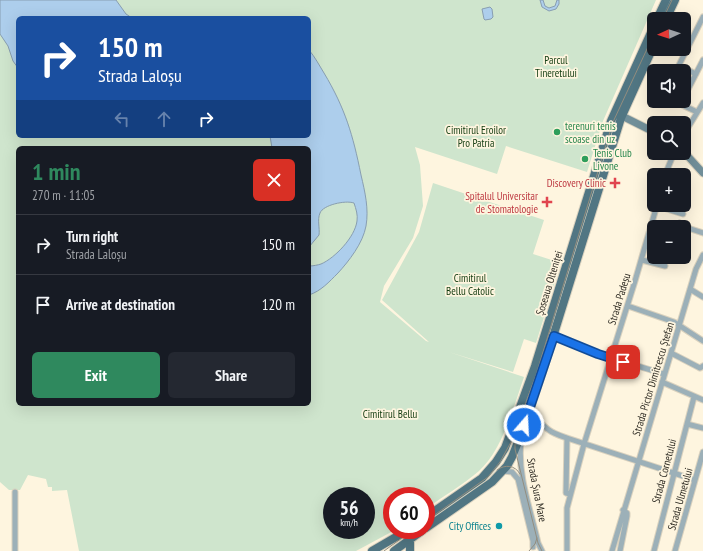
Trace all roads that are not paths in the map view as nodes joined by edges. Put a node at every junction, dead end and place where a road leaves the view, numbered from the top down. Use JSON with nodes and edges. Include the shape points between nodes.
{"nodes":[{"id":1,"x":666,"y":0,"type":"edge"},
{"id":2,"x":676,"y":0,"type":"edge"},
{"id":3,"x":660,"y":12,"type":"edge"},
{"id":4,"x":670,"y":12,"type":"edge"},
{"id":5,"x":703,"y":18,"type":"edge"},
{"id":6,"x":692,"y":39,"type":"joint"},
{"id":7,"x":647,"y":43,"type":"edge"},
{"id":8,"x":648,"y":56,"type":"edge"},
{"id":9,"x":703,"y":60,"type":"edge"},
{"id":10,"x":680,"y":64,"type":"edge"},
{"id":11,"x":691,"y":72,"type":"edge"},
{"id":12,"x":696,"y":74,"type":"junction"},
{"id":13,"x":691,"y":84,"type":"edge"},
{"id":14,"x":703,"y":103,"type":"edge"},
{"id":15,"x":691,"y":108,"type":"edge"},
{"id":16,"x":697,"y":112,"type":"junction"},
{"id":17,"x":618,"y":114,"type":"junction"},
{"id":18,"x":691,"y":122,"type":"edge"},
{"id":19,"x":647,"y":128,"type":"edge"},
{"id":20,"x":691,"y":160,"type":"edge"},
{"id":21,"x":703,"y":173,"type":"edge"},
{"id":22,"x":655,"y":212,"type":"edge"},
{"id":23,"x":676,"y":212,"type":"edge"},
{"id":24,"x":683,"y":214,"type":"dead end"},
{"id":25,"x":691,"y":229,"type":"edge"},
{"id":26,"x":703,"y":233,"type":"edge"},
{"id":27,"x":703,"y":255,"type":"edge"},
{"id":28,"x":642,"y":260,"type":"junction"},
{"id":29,"x":665,"y":266,"type":"dead end"},
{"id":30,"x":690,"y":289,"type":"junction"},
{"id":31,"x":703,"y":297,"type":"edge"},
{"id":32,"x":628,"y":306,"type":"junction"},
{"id":33,"x":680,"y":326,"type":"junction"},
{"id":34,"x":554,"y":336,"type":"junction"},
{"id":35,"x":703,"y":341,"type":"edge"},
{"id":36,"x":671,"y":352,"type":"junction"},
{"id":37,"x":611,"y":358,"type":"junction"},
{"id":38,"x":703,"y":366,"type":"edge"},
{"id":39,"x":664,"y":374,"type":"junction"},
{"id":40,"x":662,"y":382,"type":"junction"},
{"id":41,"x":694,"y":397,"type":"junction"},
{"id":42,"x":703,"y":400,"type":"edge"},
{"id":43,"x":527,"y":417,"type":"junction"},
{"id":44,"x":686,"y":424,"type":"junction"},
{"id":45,"x":703,"y":428,"type":"edge"},
{"id":46,"x":522,"y":432,"type":"junction"},
{"id":47,"x":567,"y":438,"type":"junction"},
{"id":48,"x":584,"y":444,"type":"junction"},
{"id":49,"x":703,"y":452,"type":"edge"},
{"id":50,"x":637,"y":462,"type":"junction"},
{"id":51,"x":502,"y":471,"type":"junction"},
{"id":52,"x":674,"y":474,"type":"junction"},
{"id":53,"x":695,"y":480,"type":"junction"},
{"id":54,"x":15,"y":492,"type":"dead end"},
{"id":55,"x":570,"y":494,"type":"junction"},
{"id":56,"x":623,"y":510,"type":"junction"},
{"id":57,"x":435,"y":511,"type":"edge"},
{"id":58,"x":435,"y":522,"type":"edge"},
{"id":59,"x":537,"y":538,"type":"junction"},
{"id":60,"x":393,"y":539,"type":"edge"},
{"id":61,"x":395,"y":539,"type":"edge"},
{"id":62,"x":410,"y":540,"type":"joint"},
{"id":63,"x":399,"y":549,"type":"edge"},
{"id":64,"x":531,"y":549,"type":"edge"},
{"id":65,"x":15,"y":551,"type":"edge"},
{"id":66,"x":372,"y":551,"type":"edge"},
{"id":67,"x":410,"y":551,"type":"edge"},
{"id":68,"x":542,"y":551,"type":"edge"},
{"id":69,"x":567,"y":551,"type":"edge"},
{"id":70,"x":612,"y":551,"type":"edge"},
{"id":71,"x":620,"y":551,"type":"edge"},
{"id":72,"x":654,"y":551,"type":"edge"},
{"id":73,"x":676,"y":551,"type":"edge"}],
"edges":[{"from":1,"to":3,"type":"main road"},
{"from":2,"to":4,"type":"main road"},
{"from":5,"to":6,"type":"street"},
{"from":6,"to":10,"type":"street"},
{"from":7,"to":17,"type":"main road","name":"Șoseaua Olteniței"},
{"from":8,"to":17,"type":"main road","name":"Șoseaua Olteniței"},
{"from":9,"to":12,"type":"street"},
{"from":11,"to":12,"type":"street"},
{"from":12,"to":13,"type":"street"},
{"from":14,"to":16,"type":"street"},
{"from":15,"to":16,"type":"street"},
{"from":16,"to":18,"type":"street"},
{"from":17,"to":19,"type":"street"},
{"from":17,"to":34,"type":"main road","name":"Șoseaua Olteniței"},
{"from":17,"to":57,"type":"main road","name":"Șoseaua Olteniței","via":[[593,176],[537,360],[505,448],[482,478]]},
{"from":20,"to":21,"type":"street"},
{"from":22,"to":28,"type":"street","name":"Strada Padeșu"},
{"from":23,"to":24,"type":"street"},
{"from":25,"to":26,"type":"street"},
{"from":27,"to":30,"type":"street","name":"Strada Pictor Dimitrescu Ștefan"},
{"from":28,"to":29,"type":"street"},
{"from":28,"to":32,"type":"street","name":"Strada Padeșu"},
{"from":30,"to":31,"type":"street"},
{"from":30,"to":33,"type":"street","name":"Strada Pictor Dimitrescu Ștefan"},
{"from":32,"to":33,"type":"street"},
{"from":32,"to":37,"type":"street","name":"Strada Padeșu"},
{"from":33,"to":35,"type":"street"},
{"from":33,"to":36,"type":"street","name":"Strada Pictor Dimitrescu Ștefan"},
{"from":34,"to":37,"type":"street"},
{"from":34,"to":43,"type":"main road","name":"Șoseaua Olteniței"},
{"from":36,"to":38,"type":"street","via":[[699,368]]},
{"from":36,"to":39,"type":"street","name":"Strada Pictor Dimitrescu Ștefan"},
{"from":37,"to":39,"type":"street"},
{"from":37,"to":48,"type":"street","name":"Strada Padeșu"},
{"from":39,"to":40,"type":"street","name":"Strada Pictor Dimitrescu Ștefan"},
{"from":40,"to":41,"type":"street"},
{"from":40,"to":50,"type":"street","name":"Strada Pictor Dimitrescu Ștefan"},
{"from":41,"to":42,"type":"street"},
{"from":41,"to":44,"type":"street","name":"Strada Cornetului"},
{"from":43,"to":46,"type":"main road","name":"Șoseaua Olteniței"},
{"from":43,"to":47,"type":"street","via":[[544,424],[550,432]]},
{"from":44,"to":45,"type":"street"},
{"from":44,"to":52,"type":"street","name":"Strada Cornetului"},
{"from":46,"to":51,"type":"main road","name":"Șoseaua Olteniței","via":[[512,458]]},
{"from":46,"to":59,"type":"street","name":"Strada Șura Mare","via":[[520,450],[523,480]]},
{"from":47,"to":48,"type":"street"},
{"from":47,"to":55,"type":"street","name":"Strada Padeșu","via":[[566,493]]},
{"from":48,"to":50,"type":"street"},
{"from":48,"to":55,"type":"street","name":"Strada Padeșu"},
{"from":49,"to":53,"type":"street","name":"Strada Ulmetului"},
{"from":50,"to":52,"type":"street"},
{"from":50,"to":56,"type":"street","name":"Strada Pictor Dimitrescu Ștefan"},
{"from":51,"to":58,"type":"main road","name":"Șoseaua Olteniței","via":[[486,487]]},
{"from":51,"to":64,"type":"street","name":"Strada Șura Mare","via":[[512,472],[518,479],[533,541]]},
{"from":52,"to":53,"type":"street"},
{"from":52,"to":72,"type":"street","name":"Strada Cornetului"},
{"from":53,"to":73,"type":"street","name":"Strada Ulmetului"},
{"from":54,"to":65,"type":"street"},
{"from":55,"to":69,"type":"street","name":"Strada Padeșu","via":[[566,508]]},
{"from":56,"to":70,"type":"street","name":"Strada Pictor Dimitrescu Ștefan"},
{"from":56,"to":71,"type":"street","name":"Strada Pictor Dimitrescu Ștefan","via":[[627,516]]},
{"from":59,"to":64,"type":"street"},
{"from":59,"to":68,"type":"street","name":"Strada Șura Mare"},
{"from":60,"to":66,"type":"main road"},
{"from":61,"to":63,"type":"main road"},
{"from":62,"to":63,"type":"main road"},
{"from":62,"to":67,"type":"main road"}]}
